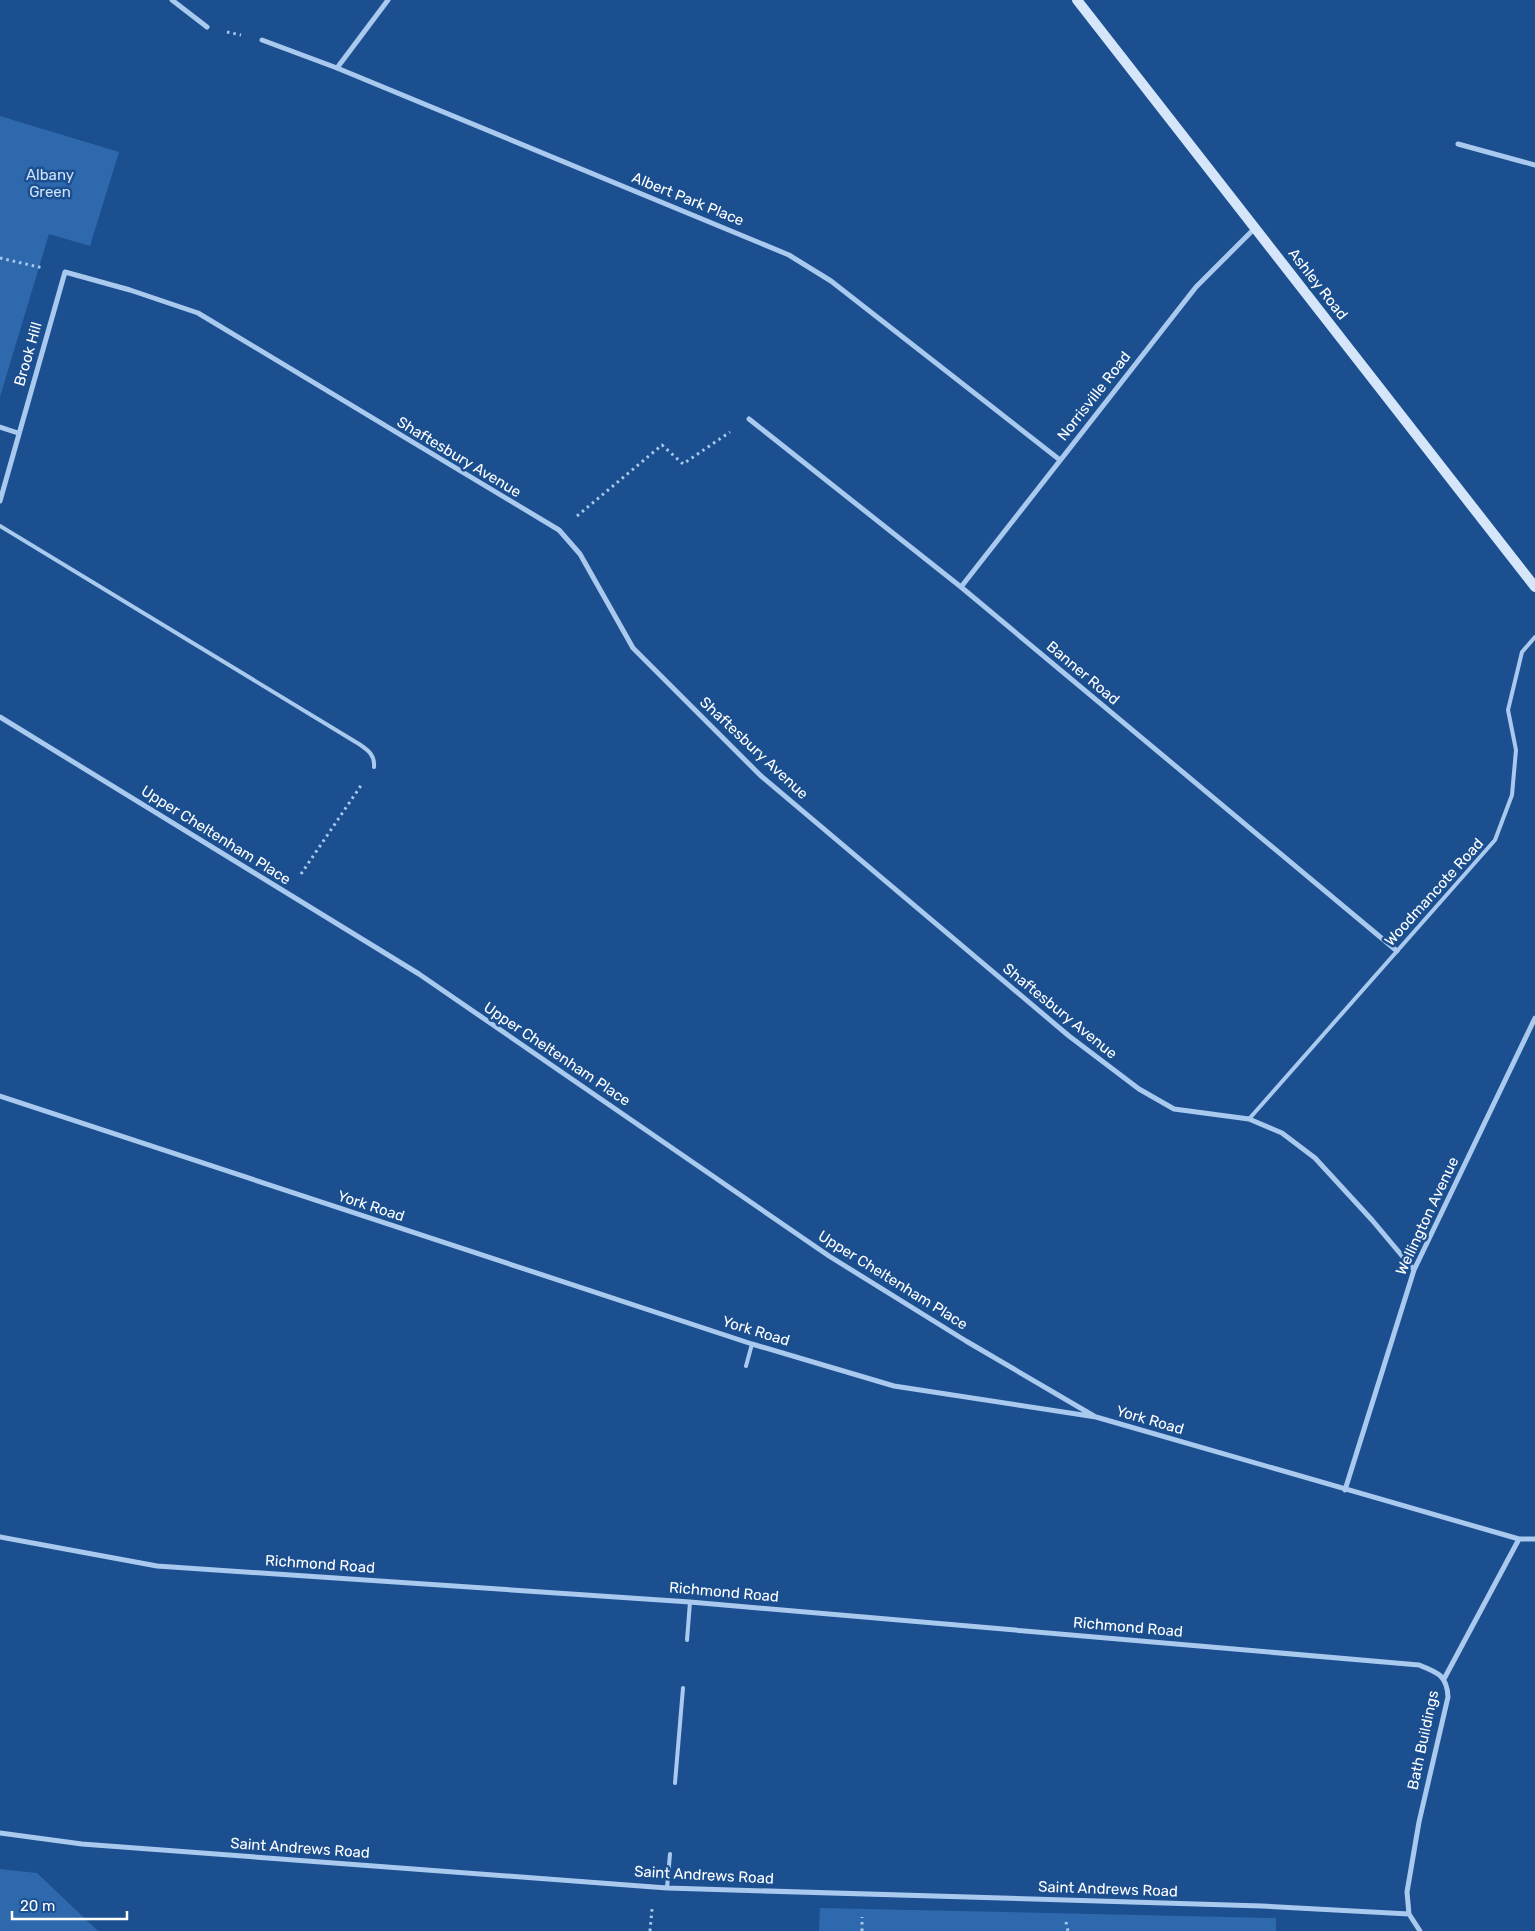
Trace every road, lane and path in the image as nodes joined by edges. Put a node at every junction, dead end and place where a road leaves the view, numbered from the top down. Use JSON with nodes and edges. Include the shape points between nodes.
{"nodes":[{"id":1,"x":172,"y":0,"type":"edge"},
{"id":2,"x":388,"y":0,"type":"edge"},
{"id":3,"x":1077,"y":0,"type":"edge"},
{"id":4,"x":207,"y":27,"type":"joint"},
{"id":5,"x":262,"y":40,"type":"joint"},
{"id":6,"x":337,"y":68,"type":"junction"},
{"id":7,"x":1458,"y":144,"type":"dead end"},
{"id":8,"x":1535,"y":165,"type":"edge"},
{"id":9,"x":1255,"y":227,"type":"junction"},
{"id":10,"x":0,"y":258,"type":"edge"},
{"id":11,"x":65,"y":272,"type":"junction"},
{"id":12,"x":749,"y":419,"type":"joint"},
{"id":13,"x":0,"y":427,"type":"edge"},
{"id":14,"x":18,"y":433,"type":"junction"},
{"id":15,"x":1060,"y":460,"type":"junction"},
{"id":16,"x":0,"y":502,"type":"edge"},
{"id":17,"x":0,"y":526,"type":"edge"},
{"id":18,"x":559,"y":530,"type":"junction"},
{"id":19,"x":961,"y":587,"type":"junction"},
{"id":20,"x":1535,"y":587,"type":"edge"},
{"id":21,"x":1535,"y":637,"type":"edge"},
{"id":22,"x":0,"y":717,"type":"edge"},
{"id":23,"x":374,"y":767,"type":"joint"},
{"id":24,"x":287,"y":893,"type":"junction"},
{"id":25,"x":1397,"y":951,"type":"junction"},
{"id":26,"x":1535,"y":1018,"type":"edge"},
{"id":27,"x":0,"y":1096,"type":"edge"},
{"id":28,"x":1249,"y":1120,"type":"junction"},
{"id":29,"x":1414,"y":1270,"type":"junction"},
{"id":30,"x":752,"y":1344,"type":"junction"},
{"id":31,"x":746,"y":1366,"type":"dead end"},
{"id":32,"x":1096,"y":1417,"type":"junction"},
{"id":33,"x":1345,"y":1490,"type":"junction"},
{"id":34,"x":0,"y":1537,"type":"edge"},
{"id":35,"x":1519,"y":1539,"type":"junction"},
{"id":36,"x":1535,"y":1539,"type":"edge"},
{"id":37,"x":690,"y":1602,"type":"junction"},
{"id":38,"x":687,"y":1640,"type":"dead end"},
{"id":39,"x":1444,"y":1679,"type":"junction"},
{"id":40,"x":683,"y":1688,"type":"dead end"},
{"id":41,"x":675,"y":1783,"type":"dead end"},
{"id":42,"x":0,"y":1832,"type":"edge"},
{"id":43,"x":670,"y":1854,"type":"dead end"},
{"id":44,"x":667,"y":1888,"type":"junction"},
{"id":45,"x":1409,"y":1914,"type":"junction"},
{"id":46,"x":1420,"y":1931,"type":"edge"}],
"edges":[{"from":1,"to":4,"type":"street"},
{"from":2,"to":6,"type":"street"},
{"from":3,"to":9,"type":"main road","name":"Ashley Road"},
{"from":4,"to":5,"type":"path"},
{"from":5,"to":6,"type":"street","name":"Albert Park Place"},
{"from":6,"to":15,"type":"street","name":"Albert Park Place","via":[[789,255],[831,282]]},
{"from":7,"to":8,"type":"street"},
{"from":9,"to":15,"type":"street","name":"Norrisville Road","via":[[1196,287]]},
{"from":9,"to":20,"type":"main road","name":"Ashley Road"},
{"from":10,"to":11,"type":"path"},
{"from":11,"to":14,"type":"street","name":"Brook Hill"},
{"from":11,"to":18,"type":"street","name":"Shaftesbury Avenue","via":[[198,314]]},
{"from":12,"to":18,"type":"path","via":[[683,464],[662,445]]},
{"from":12,"to":19,"type":"street","name":"Banner Road"},
{"from":13,"to":14,"type":"street"},
{"from":14,"to":16,"type":"street","name":"Brook Hill"},
{"from":15,"to":19,"type":"street","name":"Norrisville Road"},
{"from":17,"to":23,"type":"lane","via":[[359,744],[373,756]]},
{"from":18,"to":28,"type":"street","name":"Shaftesbury Avenue","via":[[580,554],[633,648],[760,775],[1069,1036],[1139,1088],[1174,1109]]},
{"from":19,"to":25,"type":"street","name":"Banner Road"},
{"from":21,"to":25,"type":"lane","name":"Woodmancote Road","via":[[1522,652],[1508,710],[1516,750],[1512,795],[1495,840]]},
{"from":22,"to":24,"type":"street","name":"Upper Cheltenham Place"},
{"from":23,"to":24,"type":"path"},
{"from":24,"to":32,"type":"street","name":"Upper Cheltenham Place","via":[[419,974],[829,1256]]},
{"from":25,"to":28,"type":"lane","name":"Woodmancote Road"},
{"from":26,"to":29,"type":"street","name":"Wellington Avenue"},
{"from":27,"to":30,"type":"street","name":"York Road"},
{"from":28,"to":29,"type":"street","name":"Shaftesbury Avenue","via":[[1282,1133],[1315,1158]]},
{"from":29,"to":33,"type":"street","name":"Wellington Avenue"},
{"from":30,"to":31,"type":"lane"},
{"from":30,"to":32,"type":"street","name":"York Road","via":[[894,1386]]},
{"from":32,"to":33,"type":"street","name":"York Road"},
{"from":33,"to":35,"type":"street","name":"York Road"},
{"from":34,"to":37,"type":"street","name":"Richmond Road","via":[[157,1566]]},
{"from":35,"to":36,"type":"street","name":"York Road"},
{"from":35,"to":39,"type":"street","name":"Bath Buildings"},
{"from":37,"to":38,"type":"lane"},
{"from":37,"to":39,"type":"street","name":"Richmond Road","via":[[1419,1665],[1437,1672]]},
{"from":39,"to":45,"type":"street","name":"Bath Buildings","via":[[1448,1697],[1419,1822],[1407,1892]]},
{"from":40,"to":41,"type":"lane"},
{"from":42,"to":44,"type":"street","name":"Saint Andrews Road","via":[[82,1844]]},
{"from":43,"to":44,"type":"lane"},
{"from":44,"to":45,"type":"street","name":"Saint Andrews Road","via":[[1253,1906]]},
{"from":45,"to":46,"type":"street","name":"Bath Buildings"}]}
